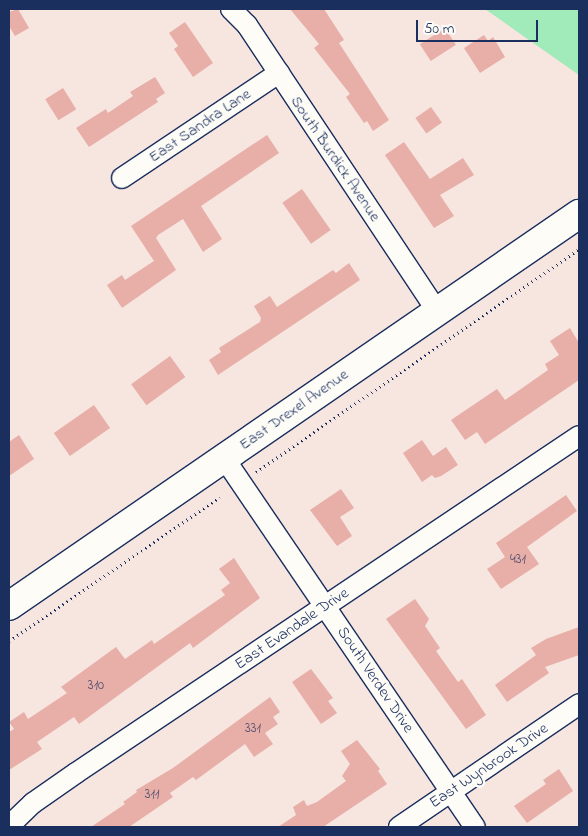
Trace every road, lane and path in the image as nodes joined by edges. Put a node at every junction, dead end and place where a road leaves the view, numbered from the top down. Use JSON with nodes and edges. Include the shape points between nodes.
{"nodes":[{"id":1,"x":231,"y":9,"type":"edge"},
{"id":2,"x":278,"y":73,"type":"junction"},
{"id":3,"x":122,"y":178,"type":"dead end"},
{"id":4,"x":579,"y":214,"type":"edge"},
{"id":5,"x":579,"y":250,"type":"edge"},
{"id":6,"x":437,"y":311,"type":"junction"},
{"id":7,"x":579,"y":436,"type":"edge"},
{"id":8,"x":224,"y":458,"type":"junction"},
{"id":9,"x":256,"y":472,"type":"dead end"},
{"id":10,"x":220,"y":497,"type":"dead end"},
{"id":11,"x":9,"y":606,"type":"edge"},
{"id":12,"x":325,"y":607,"type":"junction"},
{"id":13,"x":9,"y":641,"type":"edge"},
{"id":14,"x":579,"y":704,"type":"edge"},
{"id":15,"x":450,"y":792,"type":"junction"},
{"id":16,"x":9,"y":826,"type":"edge"},
{"id":17,"x":399,"y":827,"type":"edge"},
{"id":18,"x":475,"y":827,"type":"edge"}],
"edges":[{"from":1,"to":2,"type":"street","name":"South Burdick Avenue","via":[[247,25]]},
{"from":2,"to":3,"type":"street","name":"East Sandra Lane"},
{"from":2,"to":6,"type":"street","name":"South Burdick Avenue"},
{"from":4,"to":6,"type":"street","name":"East Drexel Avenue"},
{"from":5,"to":9,"type":"path"},
{"from":6,"to":8,"type":"street","name":"East Drexel Avenue"},
{"from":7,"to":12,"type":"street","name":"East Evandale Drive"},
{"from":8,"to":11,"type":"street","name":"East Drexel Avenue"},
{"from":8,"to":12,"type":"street","name":"South Verdev Drive"},
{"from":10,"to":13,"type":"path"},
{"from":12,"to":15,"type":"street","name":"South Verdev Drive"},
{"from":12,"to":16,"type":"street","name":"East Evandale Drive","via":[[33,803]]},
{"from":14,"to":15,"type":"street","name":"East Wynbrook Drive"},
{"from":15,"to":17,"type":"street","name":"East Wynbrook Drive"},
{"from":15,"to":18,"type":"street","name":"South Verdev Drive"}]}
